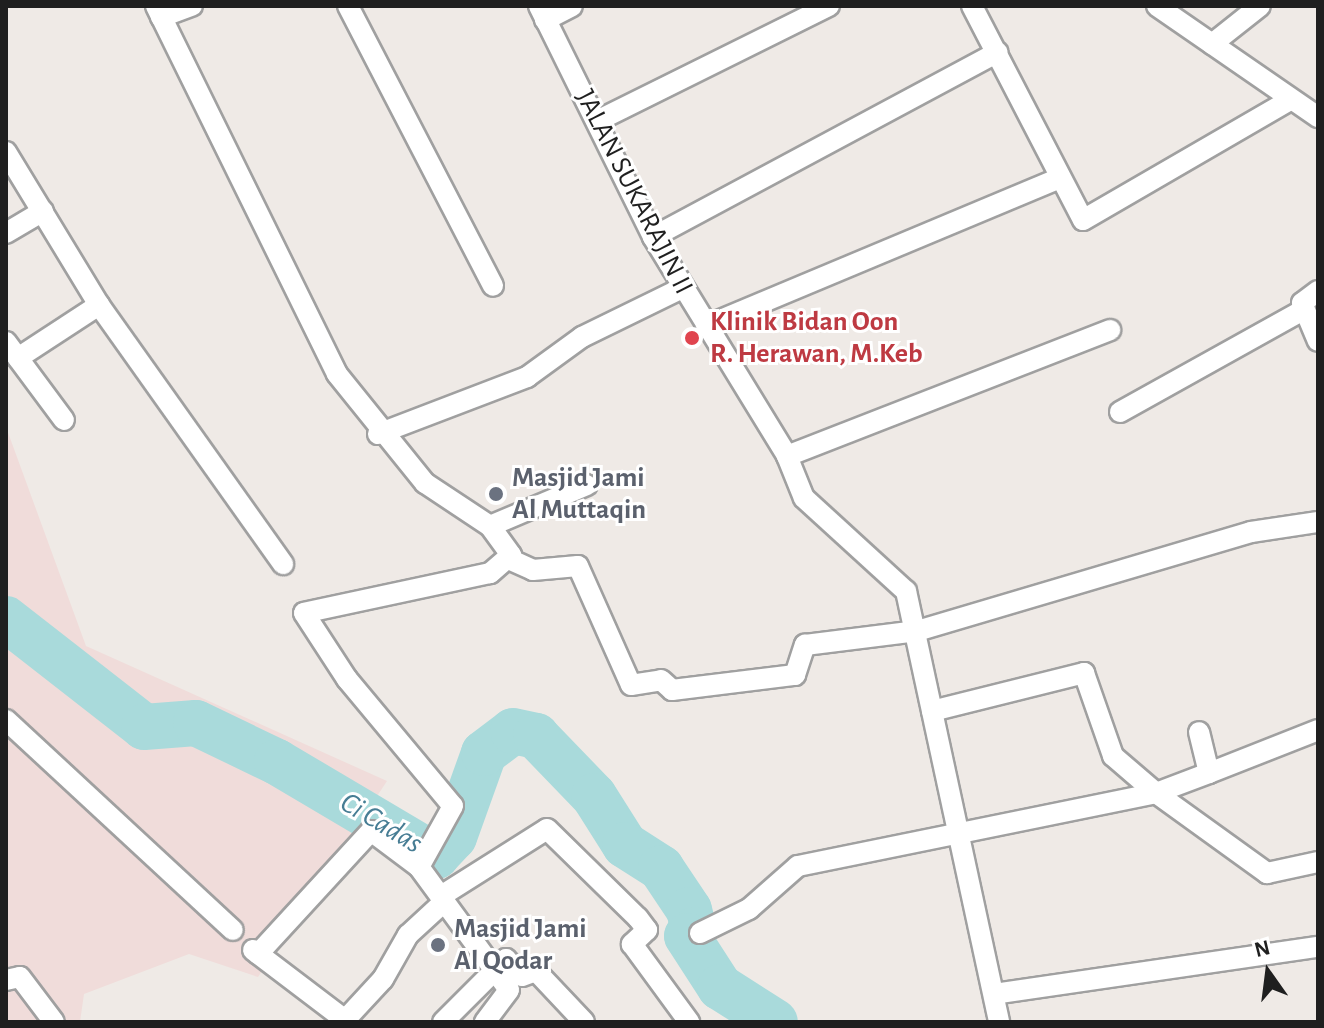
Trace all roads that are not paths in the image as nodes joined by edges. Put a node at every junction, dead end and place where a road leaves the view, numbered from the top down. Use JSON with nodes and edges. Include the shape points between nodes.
{"nodes":[{"id":1,"x":192,"y":6,"type":"edge"},
{"id":2,"x":348,"y":6,"type":"edge"},
{"id":3,"x":572,"y":6,"type":"edge"},
{"id":4,"x":829,"y":6,"type":"edge"},
{"id":5,"x":972,"y":6,"type":"edge"},
{"id":6,"x":1157,"y":6,"type":"edge"},
{"id":7,"x":1260,"y":6,"type":"edge"},
{"id":8,"x":158,"y":12,"type":"edge"},
{"id":9,"x":542,"y":13,"type":"edge"},
{"id":10,"x":1212,"y":44,"type":"junction"},
{"id":11,"x":998,"y":52,"type":"junction"},
{"id":12,"x":1290,"y":100,"type":"junction"},
{"id":13,"x":1317,"y":116,"type":"edge"},
{"id":14,"x":597,"y":121,"type":"junction"},
{"id":15,"x":6,"y":152,"type":"edge"},
{"id":16,"x":1060,"y":178,"type":"junction"},
{"id":17,"x":43,"y":211,"type":"junction"},
{"id":18,"x":6,"y":233,"type":"edge"},
{"id":19,"x":653,"y":237,"type":"junction"},
{"id":20,"x":493,"y":286,"type":"dead end"},
{"id":21,"x":682,"y":288,"type":"junction"},
{"id":22,"x":1318,"y":291,"type":"edge"},
{"id":23,"x":99,"y":305,"type":"junction"},
{"id":24,"x":1303,"y":310,"type":"junction"},
{"id":25,"x":706,"y":326,"type":"junction"},
{"id":26,"x":1110,"y":330,"type":"dead end"},
{"id":27,"x":1318,"y":341,"type":"edge"},
{"id":28,"x":12,"y":350,"type":"edge"},
{"id":29,"x":1120,"y":412,"type":"dead end"},
{"id":30,"x":64,"y":420,"type":"dead end"},
{"id":31,"x":378,"y":434,"type":"junction"},
{"id":32,"x":787,"y":456,"type":"junction"},
{"id":33,"x":587,"y":485,"type":"dead end"},
{"id":34,"x":1318,"y":522,"type":"edge"},
{"id":35,"x":490,"y":526,"type":"junction"},
{"id":36,"x":511,"y":560,"type":"junction"},
{"id":37,"x":283,"y":564,"type":"dead end"},
{"id":38,"x":917,"y":631,"type":"junction"},
{"id":39,"x":932,"y":711,"type":"junction"},
{"id":40,"x":6,"y":720,"type":"edge"},
{"id":41,"x":1318,"y":730,"type":"edge"},
{"id":42,"x":1199,"y":732,"type":"dead end"},
{"id":43,"x":1209,"y":773,"type":"junction"},
{"id":44,"x":1156,"y":793,"type":"junction"},
{"id":45,"x":954,"y":834,"type":"junction"},
{"id":46,"x":427,"y":857,"type":"junction"},
{"id":47,"x":1318,"y":862,"type":"edge"},
{"id":48,"x":443,"y":898,"type":"junction"},
{"id":49,"x":233,"y":930,"type":"dead end"},
{"id":50,"x":700,"y":933,"type":"dead end"},
{"id":51,"x":1318,"y":947,"type":"edge"},
{"id":52,"x":492,"y":967,"type":"junction"},
{"id":53,"x":6,"y":980,"type":"edge"},
{"id":54,"x":994,"y":994,"type":"junction"},
{"id":55,"x":347,"y":1021,"type":"edge"},
{"id":56,"x":54,"y":1022,"type":"edge"},
{"id":57,"x":443,"y":1022,"type":"edge"},
{"id":58,"x":485,"y":1022,"type":"edge"},
{"id":59,"x":584,"y":1022,"type":"edge"},
{"id":60,"x":689,"y":1022,"type":"edge"},
{"id":61,"x":999,"y":1022,"type":"edge"}],
"edges":[{"from":1,"to":8,"type":"street"},
{"from":2,"to":20,"type":"street"},
{"from":3,"to":9,"type":"street"},
{"from":4,"to":14,"type":"street"},
{"from":5,"to":11,"type":"street"},
{"from":6,"to":10,"type":"street"},
{"from":7,"to":10,"type":"street"},
{"from":8,"to":31,"type":"street","via":[[308,320]]},
{"from":9,"to":14,"type":"street","name":"JALAN SUKARAJIN II"},
{"from":10,"to":12,"type":"street"},
{"from":11,"to":16,"type":"street"},
{"from":11,"to":19,"type":"street"},
{"from":12,"to":13,"type":"street"},
{"from":12,"to":16,"type":"street","via":[[1083,220]]},
{"from":14,"to":19,"type":"street","name":"JALAN SUKARAJIN II"},
{"from":15,"to":17,"type":"street"},
{"from":16,"to":25,"type":"street"},
{"from":17,"to":18,"type":"street"},
{"from":17,"to":23,"type":"street"},
{"from":19,"to":21,"type":"street","name":"JALAN SUKARAJIN II"},
{"from":21,"to":25,"type":"street","name":"JALAN SUKARAJIN II"},
{"from":21,"to":31,"type":"street","via":[[582,337],[527,377]]},
{"from":22,"to":24,"type":"street"},
{"from":23,"to":28,"type":"street"},
{"from":23,"to":37,"type":"street"},
{"from":24,"to":27,"type":"street"},
{"from":24,"to":29,"type":"street"},
{"from":25,"to":32,"type":"street","name":"JALAN SUKARAJIN II"},
{"from":26,"to":32,"type":"street"},
{"from":28,"to":30,"type":"street"},
{"from":31,"to":35,"type":"street","via":[[425,483]]},
{"from":32,"to":38,"type":"street","name":"JALAN SUKARAJIN II","via":[[814,513],[906,591]]},
{"from":33,"to":35,"type":"street"},
{"from":34,"to":38,"type":"street","via":[[1251,532]]},
{"from":35,"to":36,"type":"street"},
{"from":36,"to":38,"type":"street","via":[[533,570],[578,566],[631,685],[661,680],[672,690],[795,675],[803,668],[802,647]]},
{"from":36,"to":46,"type":"street","via":[[490,573],[304,613],[347,679],[453,806]]},
{"from":38,"to":39,"type":"street","name":"JALAN SUKARAJIN II"},
{"from":39,"to":44,"type":"street","via":[[1084,673],[1113,756]]},
{"from":39,"to":45,"type":"street","name":"JALAN SUKARAJIN II"},
{"from":40,"to":49,"type":"street"},
{"from":41,"to":43,"type":"street"},
{"from":42,"to":43,"type":"street"},
{"from":43,"to":44,"type":"street"},
{"from":44,"to":45,"type":"street"},
{"from":44,"to":47,"type":"street","via":[[1267,873]]},
{"from":45,"to":50,"type":"street","via":[[798,866],[749,909]]},
{"from":45,"to":54,"type":"street","name":"JALAN SUKARAJIN II"},
{"from":46,"to":48,"type":"street"},
{"from":46,"to":55,"type":"street","via":[[371,831],[256,952]]},
{"from":48,"to":52,"type":"street"},
{"from":48,"to":55,"type":"street","via":[[408,935],[383,979]]},
{"from":48,"to":60,"type":"street","via":[[547,829],[647,930],[632,944]]},
{"from":51,"to":54,"type":"street"},
{"from":52,"to":57,"type":"street"},
{"from":52,"to":58,"type":"street","via":[[509,990]]},
{"from":52,"to":59,"type":"street","via":[[506,959],[522,976],[536,971]]},
{"from":53,"to":56,"type":"street","via":[[20,977]]},
{"from":54,"to":61,"type":"street","name":"JALAN SUKARAJIN II"}]}
